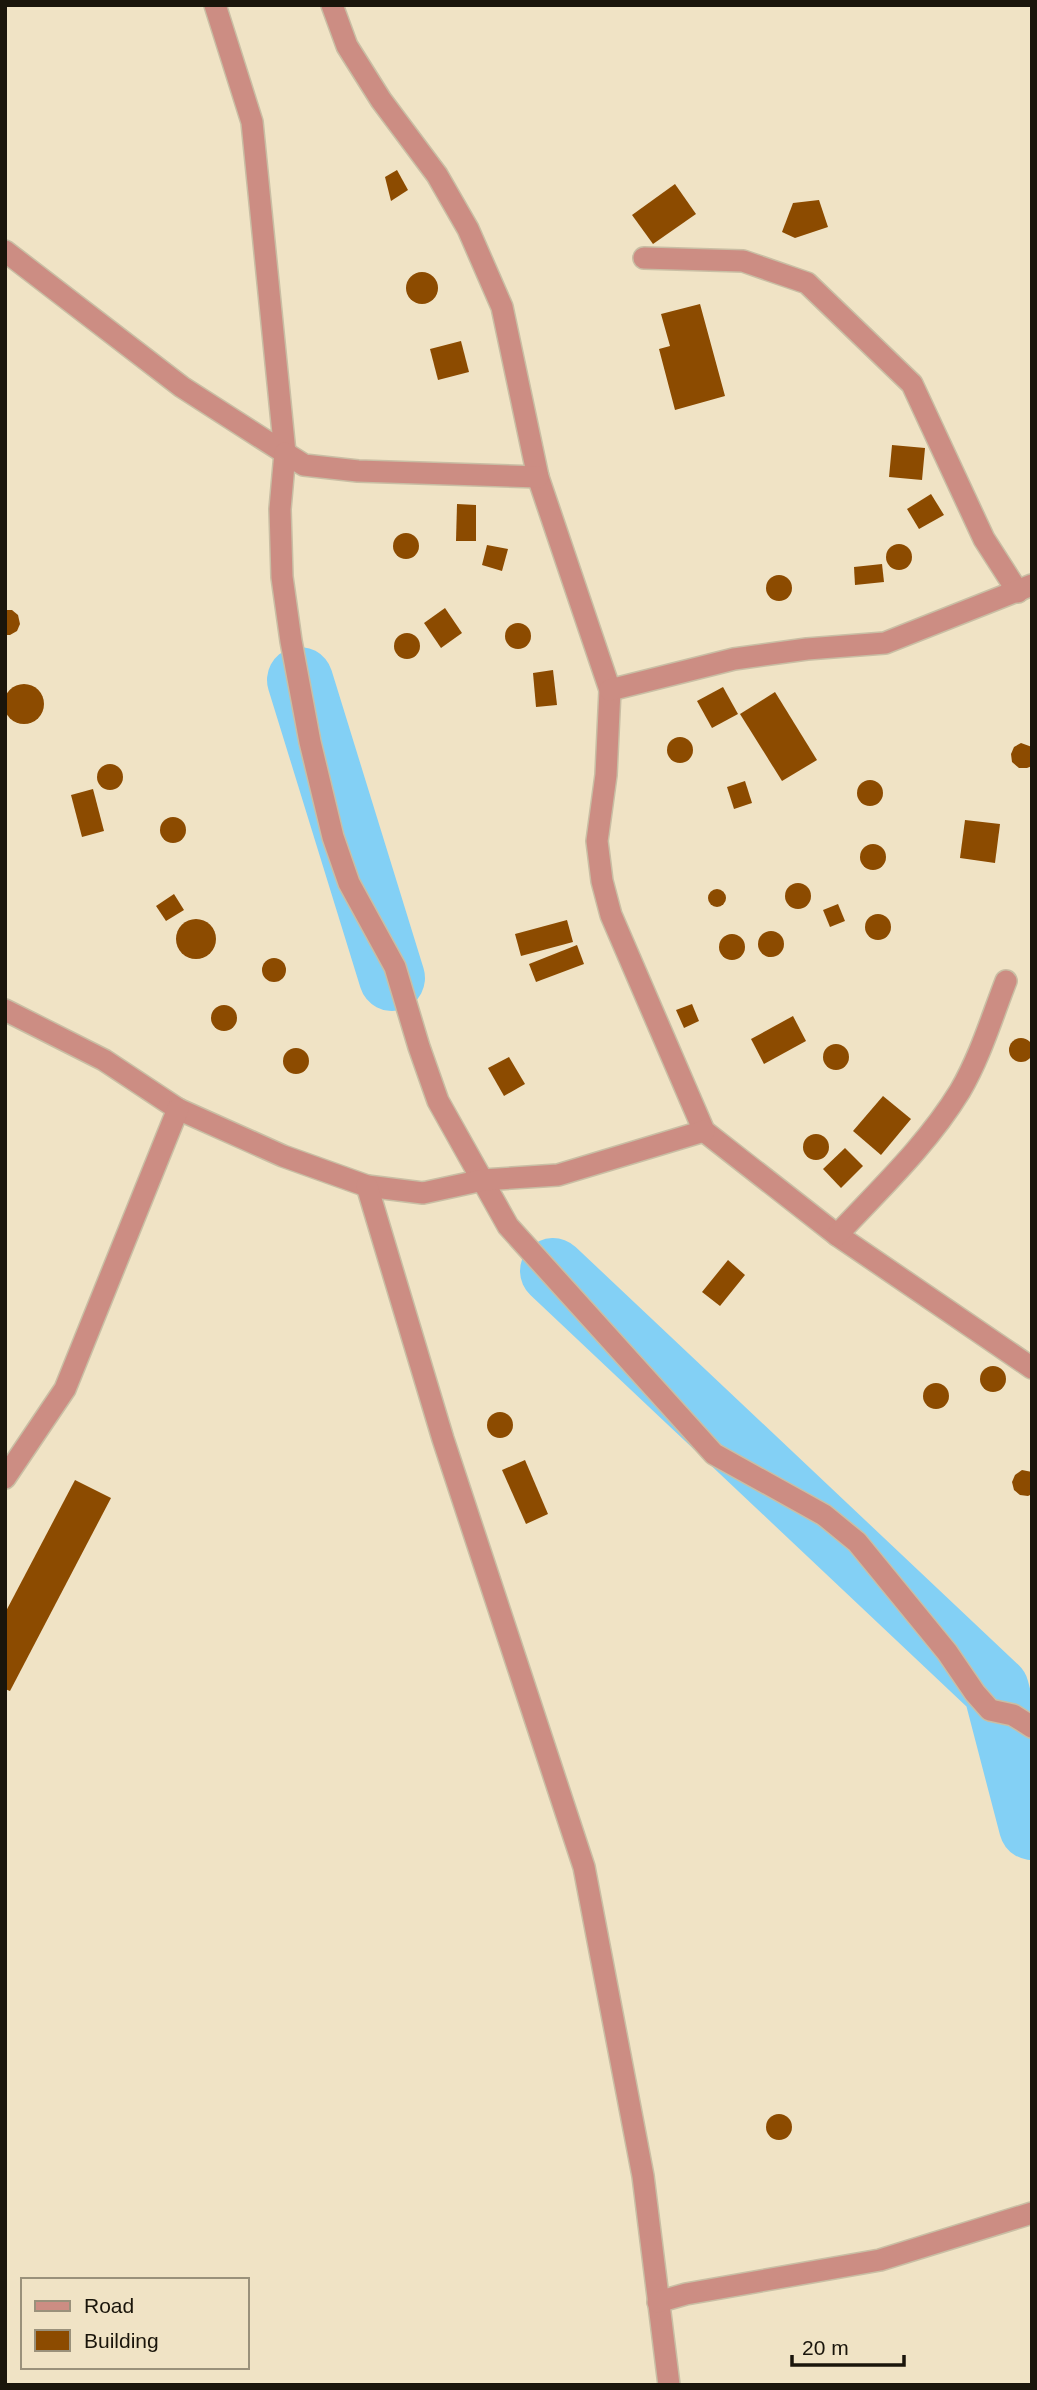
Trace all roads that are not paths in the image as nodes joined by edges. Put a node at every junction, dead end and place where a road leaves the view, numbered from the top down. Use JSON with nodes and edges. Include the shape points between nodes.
{"nodes":[{"id":1,"x":215,"y":5,"type":"edge"},
{"id":2,"x":332,"y":5,"type":"edge"},
{"id":3,"x":5,"y":251,"type":"edge"},
{"id":4,"x":643,"y":258,"type":"dead end"},
{"id":5,"x":285,"y":453,"type":"junction"},
{"id":6,"x":538,"y":477,"type":"junction"},
{"id":7,"x":1025,"y":589,"type":"edge"},
{"id":8,"x":610,"y":690,"type":"junction"},
{"id":9,"x":1006,"y":981,"type":"dead end"},
{"id":10,"x":5,"y":1010,"type":"edge"},
{"id":11,"x":178,"y":1109,"type":"junction"},
{"id":12,"x":704,"y":1131,"type":"junction"},
{"id":13,"x":483,"y":1180,"type":"junction"},
{"id":14,"x":367,"y":1186,"type":"junction"},
{"id":15,"x":837,"y":1235,"type":"junction"},
{"id":16,"x":1032,"y":1368,"type":"edge"},
{"id":17,"x":5,"y":1478,"type":"edge"},
{"id":18,"x":1032,"y":1727,"type":"edge"},
{"id":19,"x":1032,"y":2213,"type":"edge"},
{"id":20,"x":658,"y":2302,"type":"junction"},
{"id":21,"x":669,"y":2385,"type":"edge"}],
"edges":[{"from":1,"to":5,"type":"street","via":[[252,122]]},
{"from":2,"to":6,"type":"street","via":[[347,46],[437,175],[468,229],[502,307]]},
{"from":3,"to":5,"type":"street","via":[[182,387]]},
{"from":4,"to":7,"type":"street","via":[[743,261],[807,283],[912,384],[984,539]]},
{"from":5,"to":6,"type":"street","via":[[304,465],[358,471]]},
{"from":5,"to":13,"type":"street","via":[[280,509],[282,577],[310,741],[333,837],[349,883],[396,967],[438,1101]]},
{"from":6,"to":8,"type":"street"},
{"from":7,"to":8,"type":"street","via":[[886,643],[734,659]]},
{"from":8,"to":12,"type":"street","via":[[597,841],[602,881],[611,915]]},
{"from":9,"to":15,"type":"street","via":[[961,1089],[942,1118]]},
{"from":10,"to":11,"type":"street","via":[[104,1060]]},
{"from":11,"to":14,"type":"street","via":[[283,1156]]},
{"from":11,"to":17,"type":"street","via":[[65,1389]]},
{"from":12,"to":13,"type":"street","via":[[558,1175]]},
{"from":12,"to":15,"type":"street"},
{"from":13,"to":14,"type":"street","via":[[423,1193]]},
{"from":13,"to":18,"type":"street","via":[[508,1226],[714,1454],[824,1515],[857,1542],[990,1710],[1013,1715]]},
{"from":14,"to":20,"type":"street","via":[[443,1439],[584,1867],[643,2176]]},
{"from":15,"to":16,"type":"street"},
{"from":19,"to":20,"type":"street","via":[[880,2260]]},
{"from":20,"to":21,"type":"street"}]}
